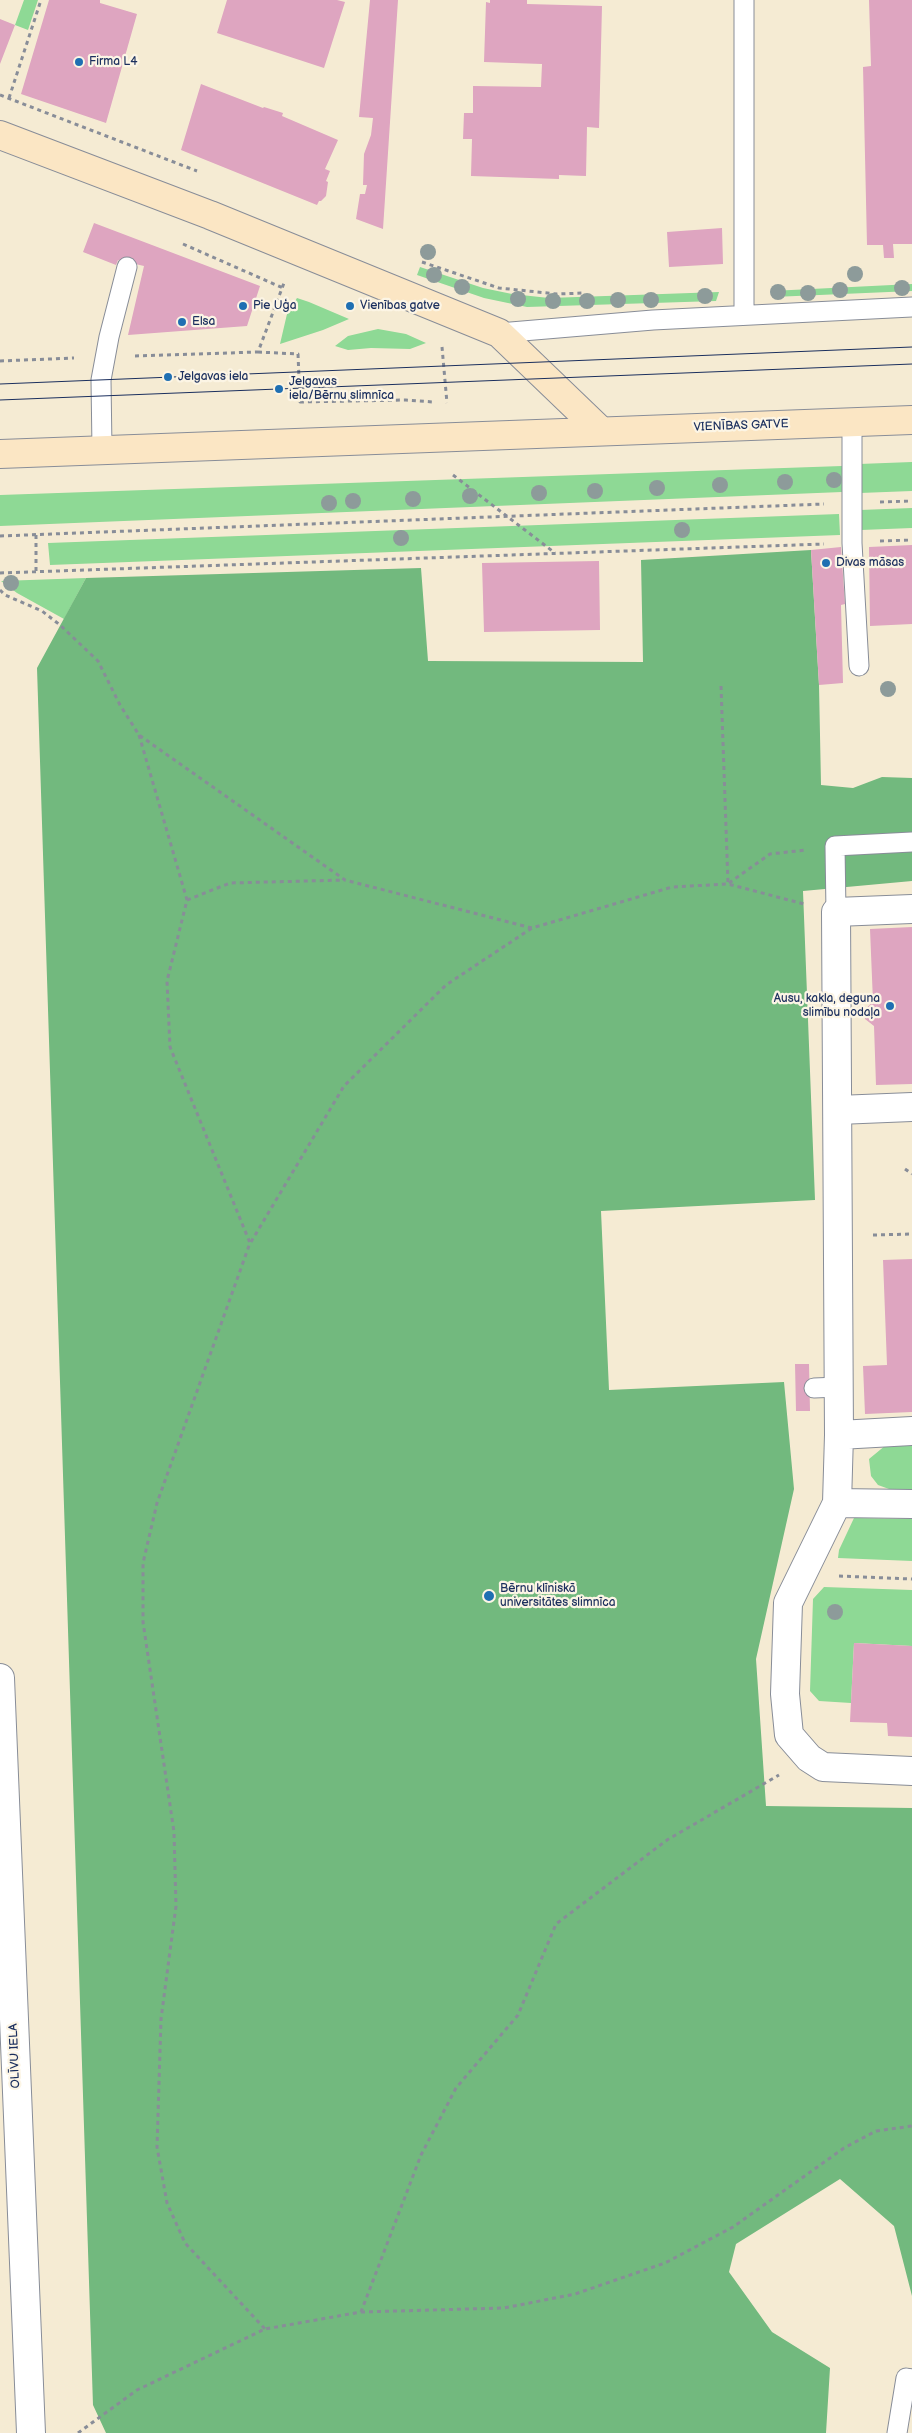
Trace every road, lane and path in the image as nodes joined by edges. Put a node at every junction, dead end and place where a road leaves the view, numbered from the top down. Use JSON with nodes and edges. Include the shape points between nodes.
{"nodes":[{"id":1,"x":41,"y":0,"type":"edge"},
{"id":2,"x":744,"y":0,"type":"edge"},
{"id":3,"x":10,"y":98,"type":"dead end"},
{"id":4,"x":0,"y":135,"type":"edge"},
{"id":5,"x":297,"y":250,"type":"junction"},
{"id":6,"x":416,"y":260,"type":"dead end"},
{"id":7,"x":127,"y":267,"type":"dead end"},
{"id":8,"x":588,"y":293,"type":"dead end"},
{"id":9,"x":912,"y":307,"type":"edge"},
{"id":10,"x":744,"y":314,"type":"junction"},
{"id":11,"x":499,"y":333,"type":"junction"},
{"id":12,"x":258,"y":352,"type":"junction"},
{"id":13,"x":105,"y":357,"type":"junction"},
{"id":14,"x":444,"y":358,"type":"dead end"},
{"id":15,"x":0,"y":361,"type":"edge"},
{"id":16,"x":912,"y":420,"type":"edge"},
{"id":17,"x":852,"y":422,"type":"junction"},
{"id":18,"x":601,"y":431,"type":"junction"},
{"id":19,"x":102,"y":449,"type":"junction"},
{"id":20,"x":0,"y":454,"type":"edge"},
{"id":21,"x":453,"y":475,"type":"dead end"},
{"id":22,"x":912,"y":500,"type":"edge"},
{"id":23,"x":851,"y":503,"type":"junction"},
{"id":24,"x":504,"y":515,"type":"junction"},
{"id":25,"x":36,"y":535,"type":"junction"},
{"id":26,"x":0,"y":536,"type":"edge"},
{"id":27,"x":912,"y":540,"type":"edge"},
{"id":28,"x":852,"y":542,"type":"junction"},
{"id":29,"x":555,"y":554,"type":"junction"},
{"id":30,"x":36,"y":572,"type":"junction"},
{"id":31,"x":0,"y":573,"type":"edge"},
{"id":32,"x":0,"y":590,"type":"edge"},
{"id":33,"x":859,"y":666,"type":"dead end"},
{"id":34,"x":721,"y":686,"type":"dead end"},
{"id":35,"x":138,"y":735,"type":"junction"},
{"id":36,"x":912,"y":842,"type":"edge"},
{"id":37,"x":835,"y":846,"type":"junction"},
{"id":38,"x":345,"y":880,"type":"junction"},
{"id":39,"x":728,"y":884,"type":"junction"},
{"id":40,"x":187,"y":900,"type":"junction"},
{"id":41,"x":912,"y":908,"type":"edge"},
{"id":42,"x":836,"y":912,"type":"junction"},
{"id":43,"x":532,"y":928,"type":"junction"},
{"id":44,"x":912,"y":1107,"type":"edge"},
{"id":45,"x":838,"y":1110,"type":"junction"},
{"id":46,"x":905,"y":1169,"type":"dead end"},
{"id":47,"x":912,"y":1174,"type":"edge"},
{"id":48,"x":250,"y":1243,"type":"junction"},
{"id":49,"x":912,"y":1431,"type":"edge"},
{"id":50,"x":839,"y":1434,"type":"junction"},
{"id":51,"x":837,"y":1503,"type":"junction"},
{"id":52,"x":912,"y":1504,"type":"edge"},
{"id":53,"x":801,"y":1573,"type":"junction"},
{"id":54,"x":912,"y":1579,"type":"edge"},
{"id":55,"x":0,"y":1678,"type":"edge"},
{"id":56,"x":809,"y":1758,"type":"junction"},
{"id":57,"x":912,"y":1771,"type":"edge"},
{"id":58,"x":912,"y":2126,"type":"edge"},
{"id":59,"x":361,"y":2312,"type":"junction"},
{"id":60,"x":265,"y":2329,"type":"junction"},
{"id":61,"x":912,"y":2379,"type":"edge"},
{"id":62,"x":31,"y":2433,"type":"edge"},
{"id":63,"x":78,"y":2433,"type":"edge"},
{"id":64,"x":897,"y":2433,"type":"edge"}],
"edges":[{"from":1,"to":3,"type":"path"},
{"from":2,"to":10,"type":"lane"},
{"from":4,"to":5,"type":"main road"},
{"from":5,"to":11,"type":"main road"},
{"from":5,"to":12,"type":"path"},
{"from":6,"to":8,"type":"path","via":[[499,288],[557,294]]},
{"from":7,"to":13,"type":"lane"},
{"from":9,"to":10,"type":"lane"},
{"from":10,"to":11,"type":"lane"},
{"from":11,"to":18,"type":"main road"},
{"from":12,"to":13,"type":"path"},
{"from":12,"to":14,"type":"path","via":[[298,354],[300,402],[448,402]]},
{"from":13,"to":15,"type":"path"},
{"from":13,"to":19,"type":"lane","via":[[101,380]]},
{"from":16,"to":17,"type":"main road","name":"VIENĪBAS GATVE"},
{"from":17,"to":18,"type":"main road","name":"VIENĪBAS GATVE"},
{"from":17,"to":23,"type":"lane"},
{"from":18,"to":19,"type":"main road","name":"VIENĪBAS GATVE"},
{"from":19,"to":20,"type":"main road","name":"VIENĪBAS GATVE"},
{"from":21,"to":24,"type":"path"},
{"from":22,"to":23,"type":"path"},
{"from":23,"to":24,"type":"path"},
{"from":23,"to":28,"type":"lane"},
{"from":24,"to":25,"type":"path"},
{"from":24,"to":29,"type":"path"},
{"from":25,"to":26,"type":"path"},
{"from":25,"to":30,"type":"path"},
{"from":27,"to":28,"type":"path"},
{"from":28,"to":29,"type":"path"},
{"from":28,"to":33,"type":"lane"},
{"from":29,"to":30,"type":"path"},
{"from":30,"to":31,"type":"path"},
{"from":32,"to":35,"type":"path","via":[[42,611],[98,661]]},
{"from":34,"to":39,"type":"path"},
{"from":35,"to":38,"type":"path"},
{"from":35,"to":40,"type":"path"},
{"from":36,"to":37,"type":"lane"},
{"from":37,"to":39,"type":"path","via":[[770,854]]},
{"from":37,"to":42,"type":"lane"},
{"from":38,"to":40,"type":"path","via":[[230,883]]},
{"from":38,"to":43,"type":"path"},
{"from":39,"to":42,"type":"path"},
{"from":39,"to":43,"type":"path","via":[[672,887]]},
{"from":40,"to":48,"type":"path","via":[[167,981],[170,1047]]},
{"from":41,"to":42,"type":"street"},
{"from":42,"to":45,"type":"street"},
{"from":43,"to":48,"type":"path","via":[[446,985],[344,1086]]},
{"from":44,"to":45,"type":"street"},
{"from":45,"to":50,"type":"street","via":[[826,1388]]},
{"from":46,"to":47,"type":"path"},
{"from":48,"to":60,"type":"path","via":[[157,1503],[143,1563],[143,1622],[174,1832],[176,1906],[161,2018],[157,2146],[167,2203],[185,2243]]},
{"from":49,"to":50,"type":"street"},
{"from":50,"to":51,"type":"street"},
{"from":51,"to":52,"type":"street"},
{"from":51,"to":53,"type":"street"},
{"from":53,"to":54,"type":"path"},
{"from":53,"to":56,"type":"street","via":[[788,1603],[785,1694],[790,1735]]},
{"from":55,"to":62,"type":"street","name":"OLĪVU IELA"},
{"from":56,"to":57,"type":"street","via":[[823,1767]]},
{"from":56,"to":59,"type":"path","via":[[667,1840],[556,1924],[518,2015],[456,2088],[421,2155]]},
{"from":58,"to":59,"type":"path","via":[[876,2131],[844,2148],[733,2227],[666,2263],[575,2294],[504,2308]]},
{"from":59,"to":60,"type":"path"},
{"from":60,"to":63,"type":"path","via":[[137,2390]]},
{"from":61,"to":64,"type":"lane","via":[[906,2378]]}]}
